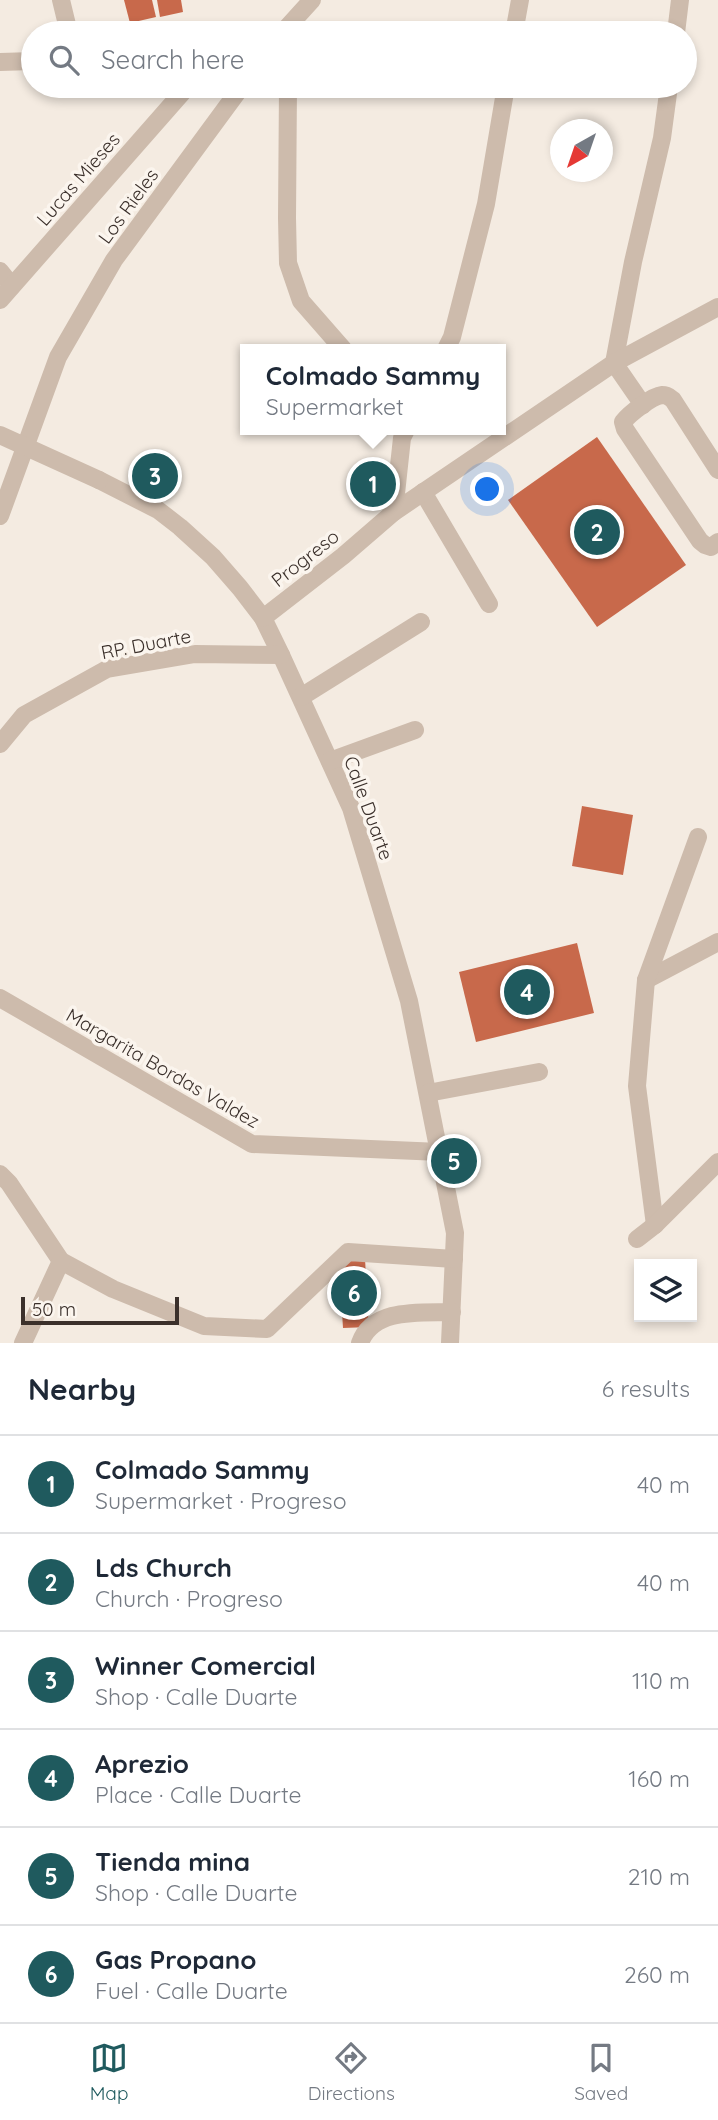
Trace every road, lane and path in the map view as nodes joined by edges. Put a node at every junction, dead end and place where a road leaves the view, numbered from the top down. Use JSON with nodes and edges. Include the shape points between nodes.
{"nodes":[{"id":1,"x":61,"y":0,"type":"edge"},
{"id":2,"x":313,"y":0,"type":"edge"},
{"id":3,"x":520,"y":0,"type":"edge"},
{"id":4,"x":680,"y":0,"type":"edge"},
{"id":5,"x":66,"y":21,"type":"edge"},
{"id":6,"x":295,"y":21,"type":"edge"},
{"id":7,"x":516,"y":21,"type":"edge"},
{"id":8,"x":677,"y":21,"type":"edge"},
{"id":9,"x":21,"y":61,"type":"edge"},
{"id":10,"x":0,"y":62,"type":"edge"},
{"id":11,"x":177,"y":98,"type":"edge"},
{"id":12,"x":233,"y":98,"type":"edge"},
{"id":13,"x":288,"y":98,"type":"edge"},
{"id":14,"x":504,"y":98,"type":"edge"},
{"id":15,"x":667,"y":98,"type":"edge"},
{"id":16,"x":0,"y":271,"type":"edge"},
{"id":17,"x":12,"y":286,"type":"junction"},
{"id":18,"x":0,"y":300,"type":"edge"},
{"id":19,"x":718,"y":307,"type":"edge"},
{"id":20,"x":339,"y":344,"type":"edge"},
{"id":21,"x":448,"y":344,"type":"edge"},
{"id":22,"x":614,"y":363,"type":"junction"},
{"id":23,"x":643,"y":405,"type":"junction"},
{"id":24,"x":0,"y":435,"type":"edge"},
{"id":25,"x":404,"y":435,"type":"edge"},
{"id":26,"x":718,"y":470,"type":"edge"},
{"id":27,"x":424,"y":492,"type":"junction"},
{"id":28,"x":394,"y":512,"type":"junction"},
{"id":29,"x":0,"y":516,"type":"edge"},
{"id":30,"x":718,"y":542,"type":"edge"},
{"id":31,"x":489,"y":604,"type":"dead end"},
{"id":32,"x":262,"y":618,"type":"junction"},
{"id":33,"x":421,"y":622,"type":"dead end"},
{"id":34,"x":281,"y":655,"type":"junction"},
{"id":35,"x":301,"y":697,"type":"junction"},
{"id":36,"x":415,"y":730,"type":"dead end"},
{"id":37,"x":0,"y":744,"type":"edge"},
{"id":38,"x":330,"y":761,"type":"junction"},
{"id":39,"x":698,"y":837,"type":"dead end"},
{"id":40,"x":718,"y":944,"type":"edge"},
{"id":41,"x":646,"y":980,"type":"junction"},
{"id":42,"x":0,"y":998,"type":"edge"},
{"id":43,"x":539,"y":1072,"type":"dead end"},
{"id":44,"x":428,"y":1093,"type":"junction"},
{"id":45,"x":440,"y":1152,"type":"junction"},
{"id":46,"x":718,"y":1162,"type":"edge"},
{"id":47,"x":0,"y":1174,"type":"edge"},
{"id":48,"x":655,"y":1225,"type":"junction"},
{"id":49,"x":637,"y":1239,"type":"dead end"},
{"id":50,"x":454,"y":1259,"type":"junction"},
{"id":51,"x":61,"y":1261,"type":"junction"},
{"id":52,"x":452,"y":1312,"type":"junction"},
{"id":53,"x":23,"y":1343,"type":"edge"},
{"id":54,"x":360,"y":1343,"type":"edge"},
{"id":55,"x":450,"y":1343,"type":"edge"}],
"edges":[{"from":1,"to":5,"type":"street"},
{"from":2,"to":6,"type":"street"},
{"from":3,"to":7,"type":"street"},
{"from":4,"to":8,"type":"street"},
{"from":9,"to":10,"type":"street"},
{"from":11,"to":17,"type":"street","name":"Lucas Mieses"},
{"from":12,"to":29,"type":"street","name":"Los Rieles","via":[[114,260],[58,357]]},
{"from":13,"to":20,"type":"street","via":[[288,263],[301,301]]},
{"from":14,"to":21,"type":"street","via":[[486,204]]},
{"from":15,"to":22,"type":"street"},
{"from":16,"to":17,"type":"street"},
{"from":17,"to":18,"type":"street","name":"Lucas Mieses"},
{"from":19,"to":22,"type":"street","name":"Progreso"},
{"from":22,"to":23,"type":"street"},
{"from":22,"to":27,"type":"street","name":"Progreso"},
{"from":23,"to":26,"type":"street","via":[[660,395],[673,400]]},
{"from":23,"to":30,"type":"street","via":[[627,416],[625,429],[700,541],[711,547]]},
{"from":24,"to":32,"type":"street","name":"Calle Duarte","bridge":true,"via":[[158,510],[213,557]]},
{"from":25,"to":28,"type":"street"},
{"from":27,"to":28,"type":"street","name":"Progreso"},
{"from":27,"to":31,"type":"street"},
{"from":28,"to":32,"type":"street","name":"Progreso"},
{"from":32,"to":34,"type":"street","name":"Calle Duarte"},
{"from":33,"to":35,"type":"street"},
{"from":34,"to":35,"type":"street","name":"Calle Duarte"},
{"from":34,"to":37,"type":"street","name":"RP. Duarte","via":[[195,654],[107,669],[24,715]]},
{"from":35,"to":38,"type":"street","name":"Calle Duarte"},
{"from":36,"to":38,"type":"street"},
{"from":38,"to":44,"type":"street","name":"Calle Duarte","via":[[351,808],[409,1000]]},
{"from":39,"to":41,"type":"street"},
{"from":40,"to":41,"type":"street"},
{"from":41,"to":48,"type":"street","via":[[637,1086]]},
{"from":42,"to":45,"type":"street","name":"Margarita Bordas Valdez","via":[[252,1144]]},
{"from":43,"to":44,"type":"street"},
{"from":44,"to":45,"type":"street","name":"Calle Duarte"},
{"from":45,"to":50,"type":"street","name":"Calle Duarte","via":[[455,1233]]},
{"from":46,"to":48,"type":"street"},
{"from":47,"to":51,"type":"street"},
{"from":48,"to":49,"type":"street"},
{"from":50,"to":51,"type":"street","via":[[348,1252],[267,1329],[204,1326],[113,1289]]},
{"from":50,"to":52,"type":"street","name":"Calle Duarte"},
{"from":51,"to":53,"type":"street"},
{"from":52,"to":54,"type":"street","via":[[392,1314],[368,1329]]},
{"from":52,"to":55,"type":"street","name":"Calle Duarte"}]}
